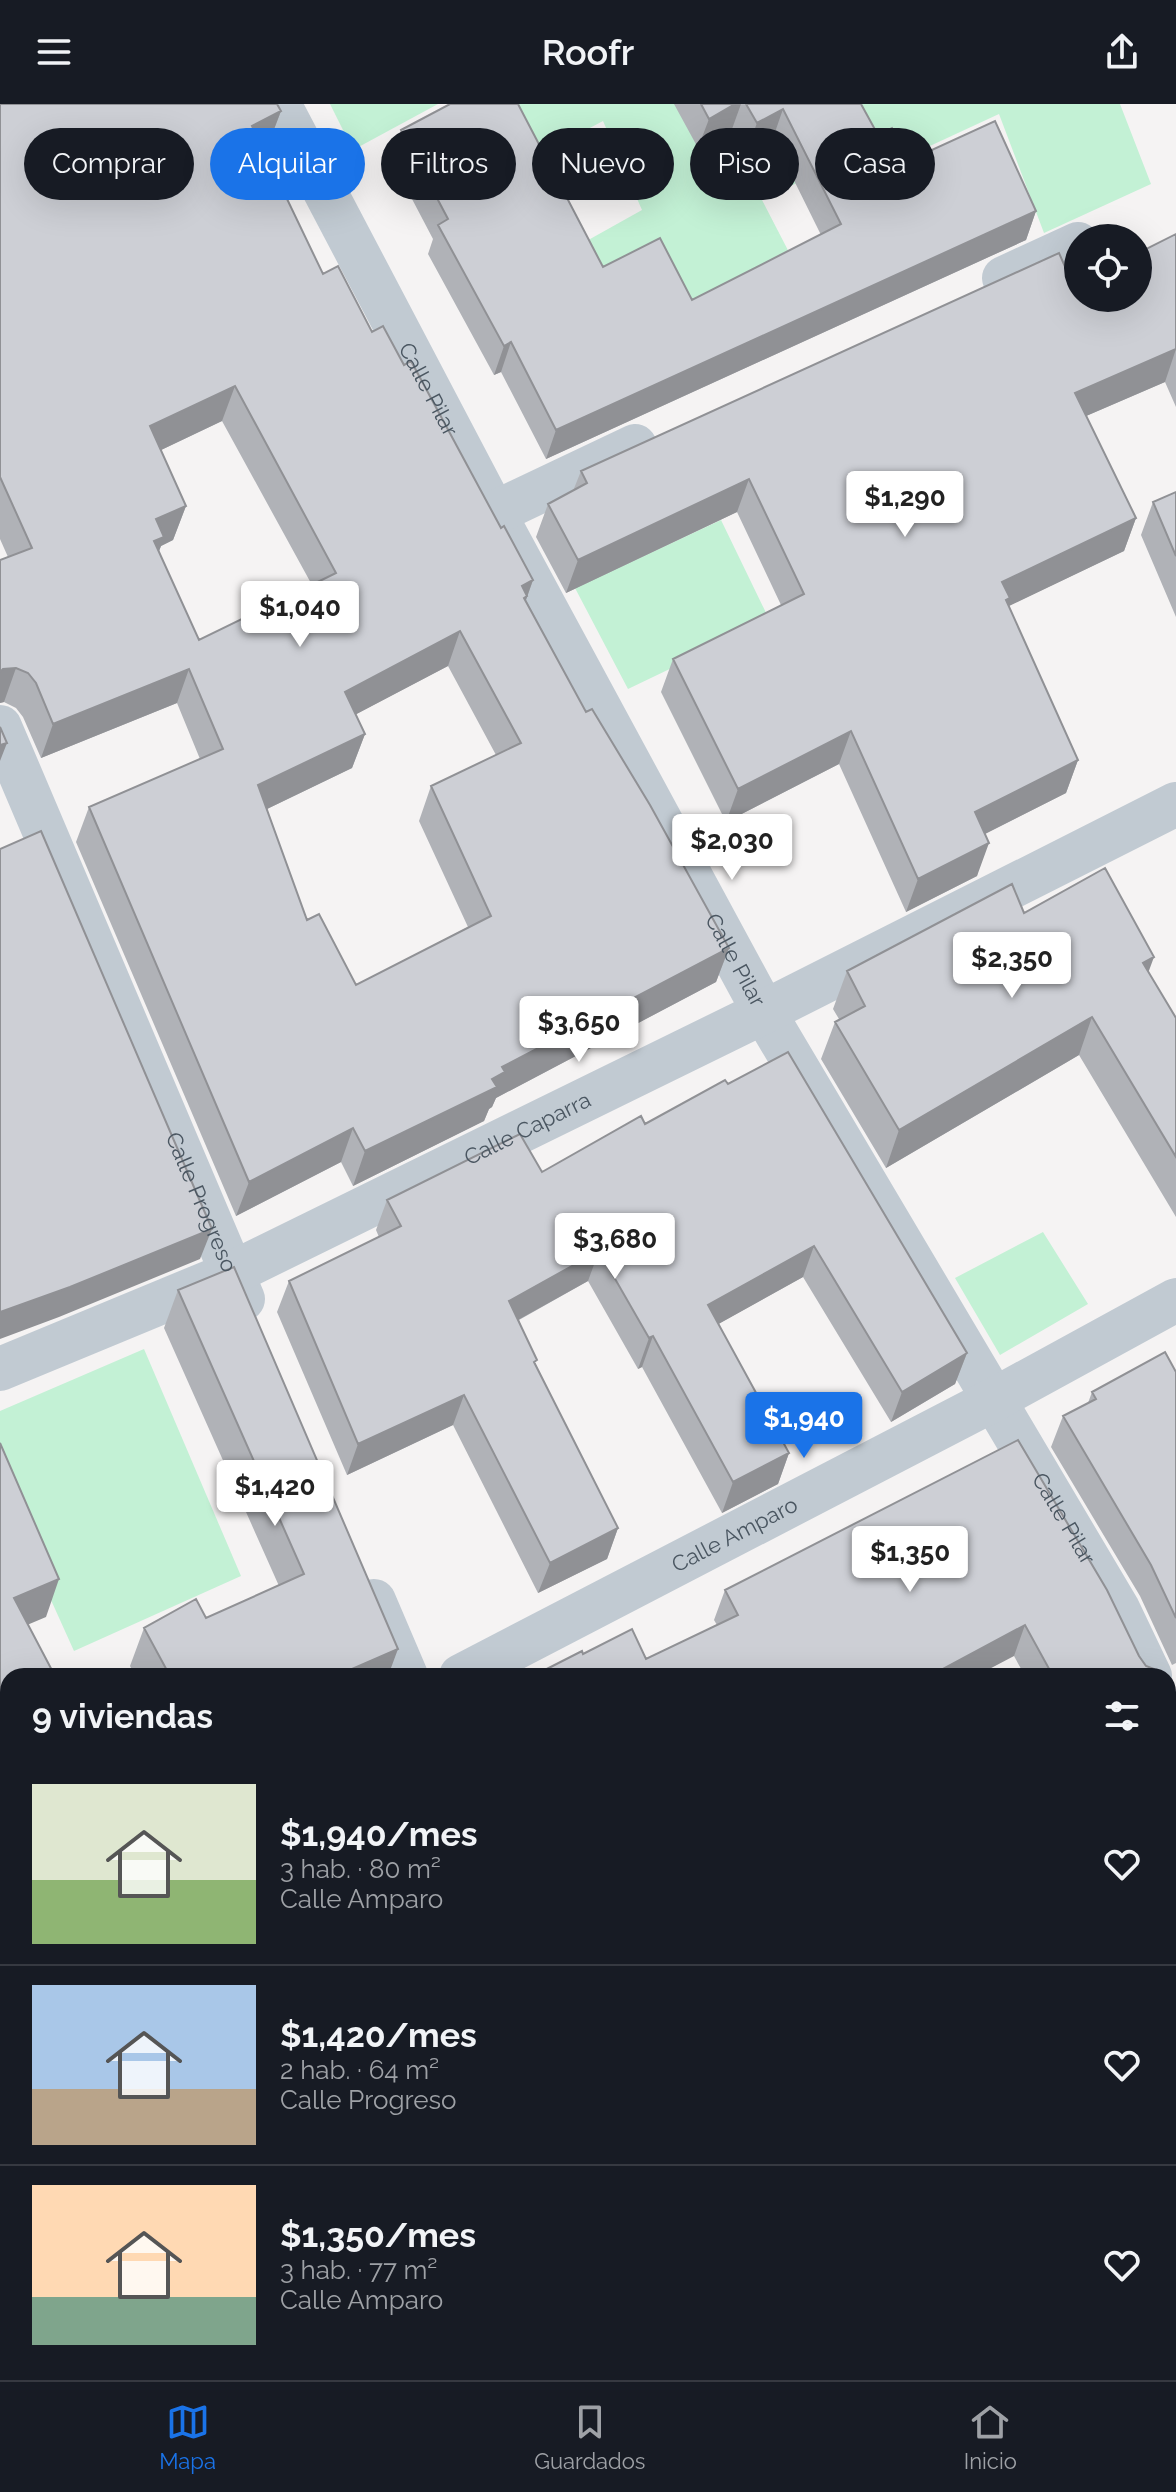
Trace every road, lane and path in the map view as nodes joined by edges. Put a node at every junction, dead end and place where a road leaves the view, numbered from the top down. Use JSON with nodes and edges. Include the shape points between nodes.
{"nodes":[{"id":1,"x":279,"y":104,"type":"edge"},
{"id":2,"x":1064,"y":251,"type":"edge"},
{"id":3,"x":964,"y":296,"type":"edge"},
{"id":4,"x":666,"y":432,"type":"edge"},
{"id":5,"x":494,"y":513,"type":"junction"},
{"id":6,"x":0,"y":727,"type":"edge"},
{"id":7,"x":13,"y":793,"type":"edge"},
{"id":8,"x":1176,"y":804,"type":"edge"},
{"id":9,"x":764,"y":1012,"type":"junction"},
{"id":10,"x":232,"y":1273,"type":"junction"},
{"id":11,"x":1176,"y":1300,"type":"edge"},
{"id":12,"x":257,"y":1331,"type":"edge"},
{"id":13,"x":0,"y":1369,"type":"edge"},
{"id":14,"x":995,"y":1399,"type":"junction"},
{"id":15,"x":356,"y":1561,"type":"edge"},
{"id":16,"x":403,"y":1668,"type":"edge"},
{"id":17,"x":476,"y":1668,"type":"edge"},
{"id":18,"x":1146,"y":1668,"type":"edge"}],
"edges":[{"from":1,"to":5,"type":"street","name":"Calle Pilar"},
{"from":2,"to":3,"type":"street"},
{"from":4,"to":5,"type":"street"},
{"from":5,"to":9,"type":"street","name":"Calle Pilar"},
{"from":6,"to":7,"type":"street","name":"Calle Progreso"},
{"from":7,"to":10,"type":"street","name":"Calle Progreso"},
{"from":8,"to":9,"type":"street","name":"Calle Caparra"},
{"from":9,"to":10,"type":"street","name":"Calle Caparra"},
{"from":9,"to":14,"type":"street","name":"Calle Pilar"},
{"from":10,"to":12,"type":"street","name":"Calle Progreso"},
{"from":10,"to":13,"type":"street","name":"Calle Caparra"},
{"from":11,"to":14,"type":"street","name":"Calle Amparo"},
{"from":14,"to":17,"type":"street","name":"Calle Amparo"},
{"from":14,"to":18,"type":"street","name":"Calle Pilar","via":[[1118,1609]]},
{"from":15,"to":16,"type":"street"}]}
